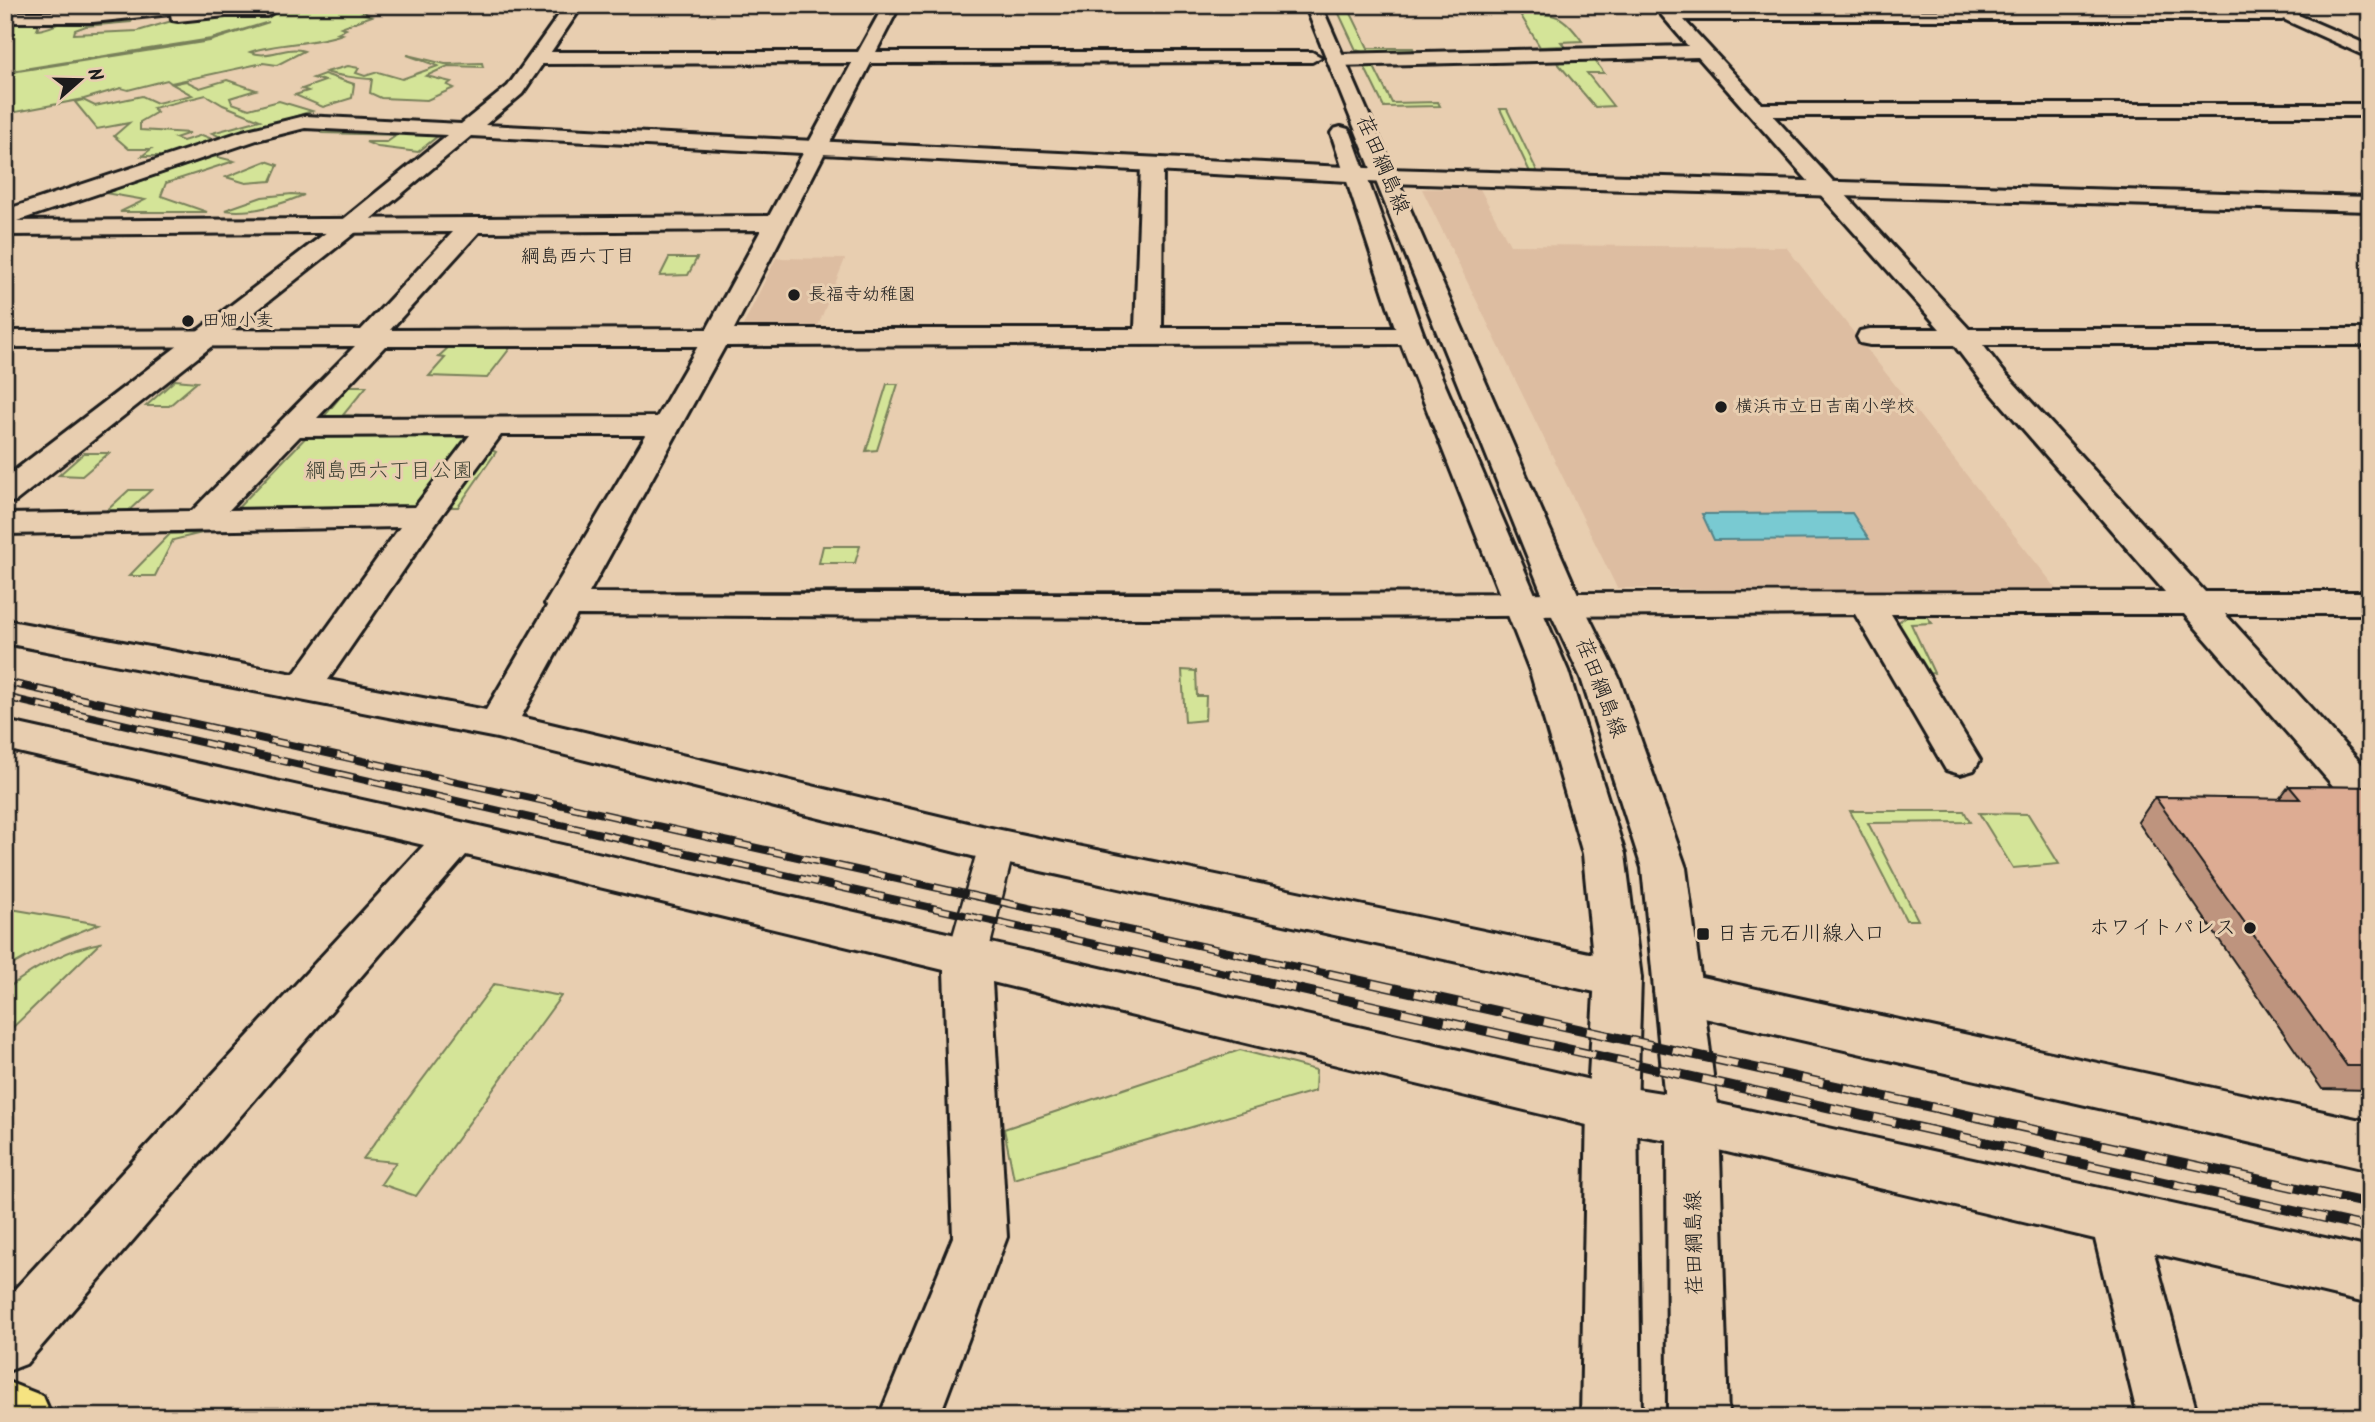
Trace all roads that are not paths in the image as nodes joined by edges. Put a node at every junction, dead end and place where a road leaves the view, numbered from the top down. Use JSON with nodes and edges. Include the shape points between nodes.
{"nodes":[{"id":1,"x":205,"y":5,"type":"edge"},
{"id":2,"x":575,"y":5,"type":"edge"},
{"id":3,"x":892,"y":5,"type":"edge"},
{"id":4,"x":1290,"y":5,"type":"edge"},
{"id":5,"x":1313,"y":5,"type":"edge"},
{"id":6,"x":2260,"y":5,"type":"edge"},
{"id":7,"x":1666,"y":10,"type":"edge"},
{"id":8,"x":186,"y":11,"type":"junction"},
{"id":9,"x":267,"y":11,"type":"dead end"},
{"id":10,"x":2282,"y":15,"type":"junction"},
{"id":11,"x":5,"y":17,"type":"edge"},
{"id":12,"x":153,"y":24,"type":"dead end"},
{"id":13,"x":1703,"y":51,"type":"junction"},
{"id":14,"x":2370,"y":53,"type":"edge"},
{"id":15,"x":538,"y":58,"type":"junction"},
{"id":16,"x":864,"y":58,"type":"junction"},
{"id":17,"x":1324,"y":59,"type":"junction"},
{"id":18,"x":1756,"y":110,"type":"junction"},
{"id":19,"x":2370,"y":110,"type":"edge"},
{"id":20,"x":465,"y":131,"type":"junction"},
{"id":21,"x":816,"y":149,"type":"junction"},
{"id":22,"x":1152,"y":166,"type":"junction"},
{"id":23,"x":1372,"y":175,"type":"junction"},
{"id":24,"x":1828,"y":190,"type":"junction"},
{"id":25,"x":2370,"y":204,"type":"edge"},
{"id":26,"x":5,"y":218,"type":"edge"},
{"id":27,"x":778,"y":223,"type":"junction"},
{"id":28,"x":473,"y":225,"type":"junction"},
{"id":29,"x":348,"y":227,"type":"junction"},
{"id":30,"x":5,"y":228,"type":"edge"},
{"id":31,"x":1410,"y":336,"type":"junction"},
{"id":32,"x":1148,"y":337,"type":"junction"},
{"id":33,"x":1870,"y":337,"type":"dead end"},
{"id":34,"x":2370,"y":337,"type":"edge"},
{"id":35,"x":716,"y":338,"type":"junction"},
{"id":36,"x":1963,"y":338,"type":"junction"},
{"id":37,"x":5,"y":339,"type":"edge"},
{"id":38,"x":201,"y":339,"type":"junction"},
{"id":39,"x":377,"y":339,"type":"junction"},
{"id":40,"x":293,"y":426,"type":"junction"},
{"id":41,"x":493,"y":426,"type":"junction"},
{"id":42,"x":666,"y":426,"type":"junction"},
{"id":43,"x":5,"y":494,"type":"edge"},
{"id":44,"x":424,"y":517,"type":"junction"},
{"id":45,"x":201,"y":521,"type":"junction"},
{"id":46,"x":5,"y":524,"type":"edge"},
{"id":47,"x":1564,"y":603,"type":"junction"},
{"id":48,"x":2370,"y":603,"type":"edge"},
{"id":49,"x":563,"y":604,"type":"junction"},
{"id":50,"x":1520,"y":604,"type":"junction"},
{"id":51,"x":1867,"y":604,"type":"junction"},
{"id":52,"x":2194,"y":604,"type":"junction"},
{"id":53,"x":5,"y":631,"type":"edge"},
{"id":54,"x":304,"y":687,"type":"junction"},
{"id":55,"x":497,"y":725,"type":"junction"},
{"id":56,"x":5,"y":735,"type":"edge"},
{"id":57,"x":1960,"y":761,"type":"dead end"},
{"id":58,"x":2370,"y":800,"type":"edge"},
{"id":59,"x":457,"y":837,"type":"junction"},
{"id":60,"x":997,"y":845,"type":"junction"},
{"id":61,"x":967,"y":957,"type":"junction"},
{"id":62,"x":1618,"y":978,"type":"junction"},
{"id":63,"x":1678,"y":992,"type":"junction"},
{"id":64,"x":1612,"y":1108,"type":"junction"},
{"id":65,"x":1693,"y":1121,"type":"junction"},
{"id":66,"x":2370,"y":1146,"type":"edge"},
{"id":67,"x":2117,"y":1218,"type":"junction"},
{"id":68,"x":2370,"y":1276,"type":"edge"},
{"id":69,"x":5,"y":1343,"type":"edge"},
{"id":70,"x":5,"y":1411,"type":"edge"},
{"id":71,"x":22,"y":1417,"type":"edge"},
{"id":72,"x":909,"y":1417,"type":"edge"},
{"id":73,"x":1611,"y":1417,"type":"edge"},
{"id":74,"x":1698,"y":1417,"type":"edge"},
{"id":75,"x":2168,"y":1417,"type":"edge"}],
"edges":[{"from":1,"to":8,"type":"street"},
{"from":2,"to":15,"type":"street"},
{"from":3,"to":16,"type":"street"},
{"from":4,"to":17,"type":"street","name":"荏田綱島線"},
{"from":5,"to":17,"type":"street","name":"荏田綱島線"},
{"from":6,"to":10,"type":"street"},
{"from":7,"to":10,"type":"street"},
{"from":7,"to":13,"type":"street"},
{"from":8,"to":9,"type":"street"},
{"from":8,"to":11,"type":"street"},
{"from":8,"to":12,"type":"street"},
{"from":10,"to":14,"type":"street"},
{"from":13,"to":17,"type":"street"},
{"from":13,"to":18,"type":"street"},
{"from":15,"to":16,"type":"street"},
{"from":15,"to":20,"type":"street","via":[[515,90]]},
{"from":16,"to":17,"type":"street"},
{"from":16,"to":21,"type":"street"},
{"from":17,"to":23,"type":"street","name":"荏田綱島線"},
{"from":18,"to":19,"type":"street"},
{"from":18,"to":24,"type":"street"},
{"from":20,"to":21,"type":"street"},
{"from":20,"to":26,"type":"street","via":[[305,122],[250,135]]},
{"from":20,"to":29,"type":"street"},
{"from":21,"to":22,"type":"street"},
{"from":21,"to":27,"type":"street"},
{"from":22,"to":23,"type":"street"},
{"from":22,"to":32,"type":"street"},
{"from":23,"to":24,"type":"street"},
{"from":23,"to":31,"type":"street","name":"荏田綱島線"},
{"from":23,"to":47,"type":"street","name":"荏田綱島線"},
{"from":24,"to":25,"type":"street"},
{"from":24,"to":36,"type":"street"},
{"from":27,"to":28,"type":"street"},
{"from":27,"to":35,"type":"street"},
{"from":28,"to":29,"type":"street"},
{"from":28,"to":39,"type":"street","via":[[374,331]]},
{"from":29,"to":30,"type":"street"},
{"from":29,"to":38,"type":"street"},
{"from":31,"to":32,"type":"street"},
{"from":31,"to":50,"type":"street","name":"荏田綱島線"},
{"from":32,"to":35,"type":"street"},
{"from":33,"to":36,"type":"street"},
{"from":34,"to":36,"type":"street"},
{"from":35,"to":39,"type":"street"},
{"from":35,"to":42,"type":"street"},
{"from":36,"to":52,"type":"street"},
{"from":37,"to":38,"type":"street"},
{"from":38,"to":39,"type":"street"},
{"from":38,"to":43,"type":"street"},
{"from":39,"to":40,"type":"street"},
{"from":40,"to":41,"type":"street"},
{"from":40,"to":45,"type":"street"},
{"from":41,"to":42,"type":"street"},
{"from":41,"to":44,"type":"street"},
{"from":42,"to":49,"type":"street"},
{"from":44,"to":45,"type":"street"},
{"from":44,"to":54,"type":"street"},
{"from":45,"to":46,"type":"street"},
{"from":47,"to":50,"type":"street"},
{"from":47,"to":51,"type":"street"},
{"from":47,"to":63,"type":"street","name":"荏田綱島線","via":[[1600,678],[1664,868]]},
{"from":48,"to":52,"type":"street"},
{"from":49,"to":50,"type":"street"},
{"from":49,"to":55,"type":"street"},
{"from":50,"to":62,"type":"street","name":"荏田綱島線","via":[[1549,671],[1604,854]]},
{"from":51,"to":52,"type":"street"},
{"from":51,"to":57,"type":"street"},
{"from":52,"to":58,"type":"street"},
{"from":53,"to":54,"type":"street"},
{"from":54,"to":55,"type":"street"},
{"from":55,"to":60,"type":"street"},
{"from":56,"to":59,"type":"street"},
{"from":59,"to":61,"type":"street"},
{"from":59,"to":69,"type":"street"},
{"from":60,"to":61,"type":"street"},
{"from":60,"to":62,"type":"street"},
{"from":61,"to":64,"type":"street"},
{"from":61,"to":72,"type":"street","via":[[980,1237]]},
{"from":62,"to":64,"type":"street","name":"荏田綱島線"},
{"from":63,"to":65,"type":"street","name":"荏田綱島線"},
{"from":63,"to":66,"type":"street"},
{"from":64,"to":65,"type":"street"},
{"from":64,"to":73,"type":"street","name":"荏田綱島線"},
{"from":65,"to":67,"type":"street"},
{"from":65,"to":74,"type":"street","name":"荏田綱島線"},
{"from":67,"to":68,"type":"street"},
{"from":67,"to":75,"type":"street"},
{"from":70,"to":71,"type":"main road"}]}
